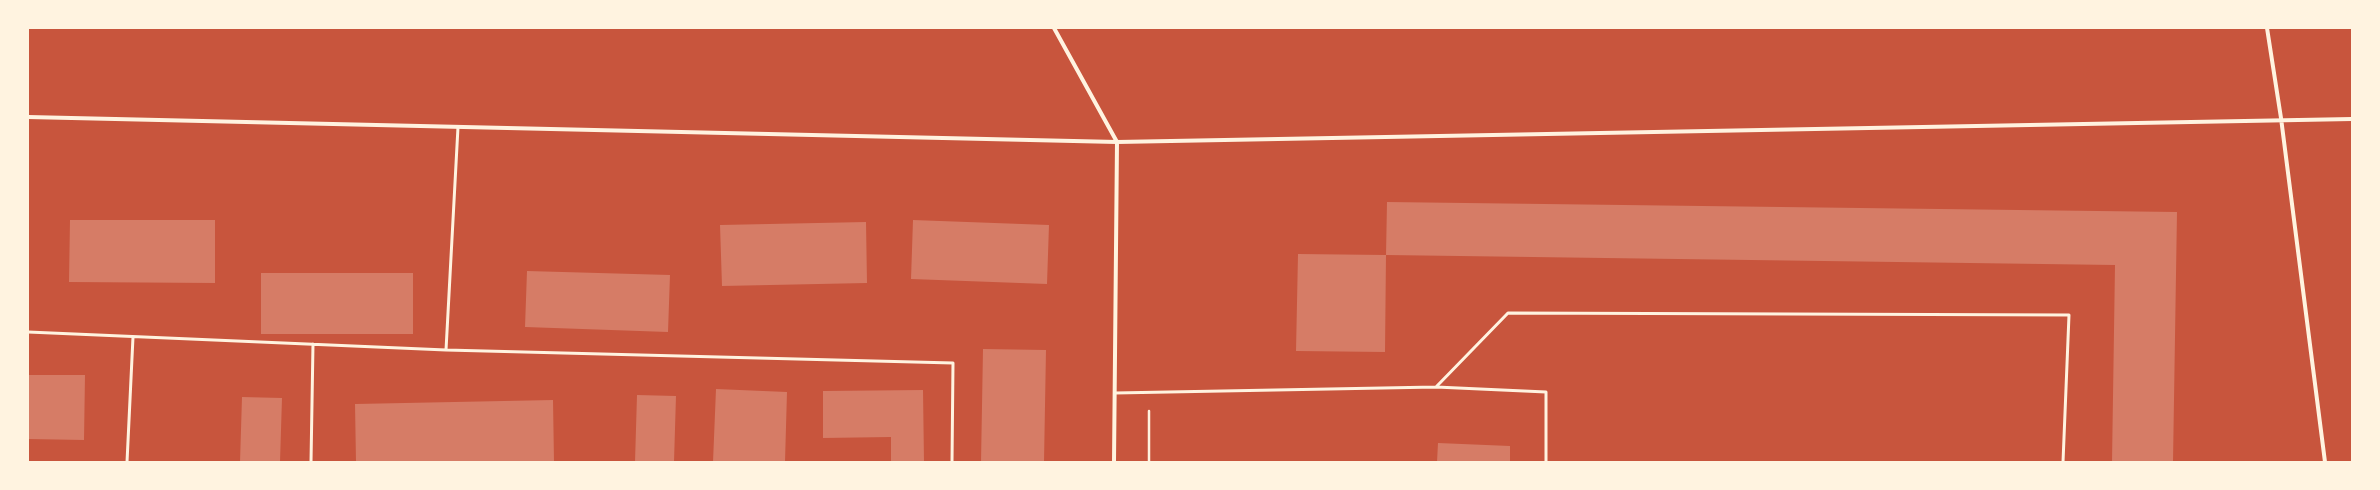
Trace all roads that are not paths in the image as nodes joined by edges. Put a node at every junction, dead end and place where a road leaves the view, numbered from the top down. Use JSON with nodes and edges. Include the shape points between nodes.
{"nodes":[{"id":1,"x":1054,"y":28,"type":"edge"},
{"id":2,"x":2267,"y":28,"type":"edge"},
{"id":3,"x":28,"y":117,"type":"edge"},
{"id":4,"x":2281,"y":118,"type":"junction"},
{"id":5,"x":2352,"y":119,"type":"edge"},
{"id":6,"x":458,"y":127,"type":"junction"},
{"id":7,"x":1117,"y":142,"type":"junction"},
{"id":8,"x":28,"y":332,"type":"edge"},
{"id":9,"x":133,"y":336,"type":"junction"},
{"id":10,"x":313,"y":344,"type":"junction"},
{"id":11,"x":446,"y":350,"type":"junction"},
{"id":12,"x":1436,"y":387,"type":"junction"},
{"id":13,"x":1115,"y":393,"type":"junction"},
{"id":14,"x":127,"y":462,"type":"edge"},
{"id":15,"x":311,"y":462,"type":"edge"},
{"id":16,"x":952,"y":462,"type":"edge"},
{"id":17,"x":1114,"y":462,"type":"edge"},
{"id":18,"x":1546,"y":462,"type":"edge"},
{"id":19,"x":2063,"y":462,"type":"edge"},
{"id":20,"x":2325,"y":462,"type":"edge"}],
"edges":[{"from":1,"to":7,"type":"street"},
{"from":2,"to":4,"type":"street"},
{"from":3,"to":6,"type":"street"},
{"from":4,"to":5,"type":"street"},
{"from":4,"to":7,"type":"street"},
{"from":4,"to":20,"type":"street"},
{"from":6,"to":7,"type":"street"},
{"from":6,"to":11,"type":"lane"},
{"from":7,"to":13,"type":"street"},
{"from":8,"to":9,"type":"lane"},
{"from":9,"to":10,"type":"lane"},
{"from":9,"to":14,"type":"lane"},
{"from":10,"to":11,"type":"lane"},
{"from":10,"to":15,"type":"lane"},
{"from":11,"to":16,"type":"lane","via":[[953,363]]},
{"from":12,"to":13,"type":"lane"},
{"from":12,"to":18,"type":"lane","via":[[1546,392]]},
{"from":12,"to":19,"type":"lane","via":[[1508,312],[2069,315]]},
{"from":13,"to":17,"type":"street"}]}
